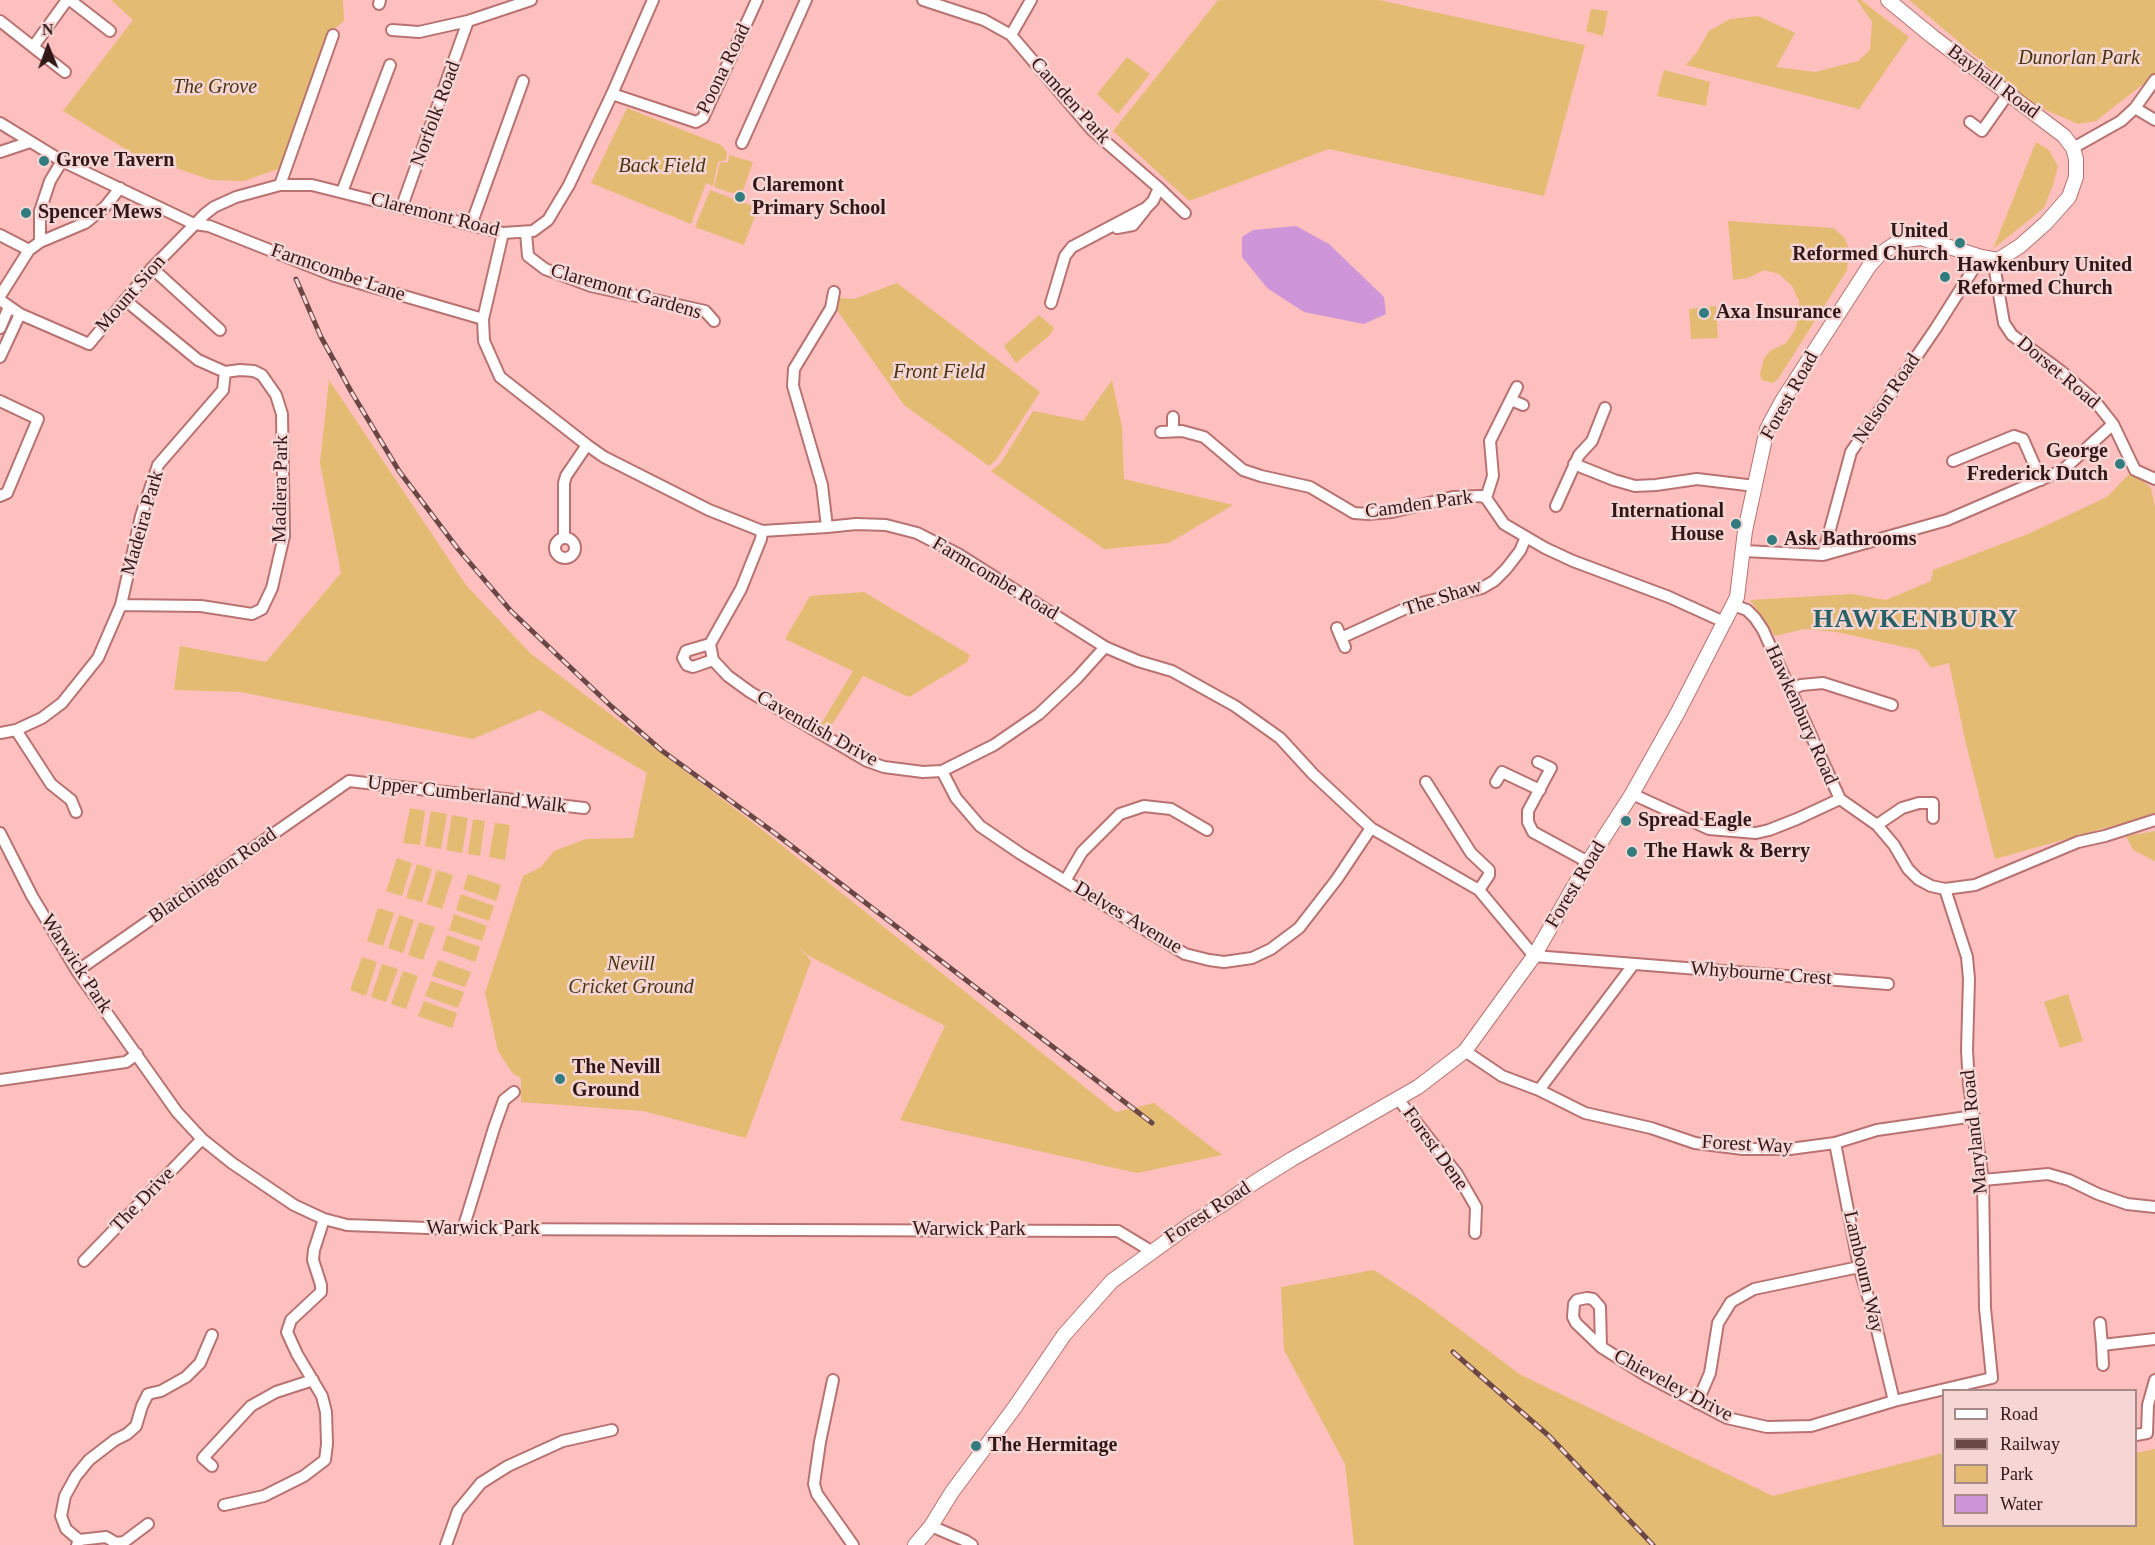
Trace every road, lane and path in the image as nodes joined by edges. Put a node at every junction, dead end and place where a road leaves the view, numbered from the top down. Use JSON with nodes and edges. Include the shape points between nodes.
{"nodes":[{"id":1,"x":69,"y":0,"type":"edge"},
{"id":2,"x":531,"y":0,"type":"edge"},
{"id":3,"x":653,"y":0,"type":"edge"},
{"id":4,"x":757,"y":0,"type":"edge"},
{"id":5,"x":806,"y":0,"type":"edge"},
{"id":6,"x":923,"y":0,"type":"edge"},
{"id":7,"x":1031,"y":0,"type":"edge"},
{"id":8,"x":1888,"y":0,"type":"edge"},
{"id":9,"x":0,"y":21,"type":"edge"},
{"id":10,"x":468,"y":21,"type":"junction"},
{"id":11,"x":392,"y":30,"type":"dead end"},
{"id":12,"x":110,"y":31,"type":"dead end"},
{"id":13,"x":1011,"y":34,"type":"junction"},
{"id":14,"x":333,"y":35,"type":"dead end"},
{"id":15,"x":33,"y":46,"type":"junction"},
{"id":16,"x":390,"y":65,"type":"dead end"},
{"id":17,"x":65,"y":72,"type":"dead end"},
{"id":18,"x":2155,"y":80,"type":"edge"},
{"id":19,"x":523,"y":81,"type":"dead end"},
{"id":20,"x":612,"y":94,"type":"junction"},
{"id":21,"x":2008,"y":94,"type":"junction"},
{"id":22,"x":2135,"y":108,"type":"junction"},
{"id":23,"x":2155,"y":120,"type":"edge"},
{"id":24,"x":1970,"y":122,"type":"dead end"},
{"id":25,"x":0,"y":123,"type":"edge"},
{"id":26,"x":30,"y":142,"type":"junction"},
{"id":27,"x":742,"y":143,"type":"dead end"},
{"id":28,"x":2073,"y":148,"type":"junction"},
{"id":29,"x":0,"y":152,"type":"edge"},
{"id":30,"x":62,"y":160,"type":"junction"},
{"id":31,"x":280,"y":184,"type":"junction"},
{"id":32,"x":120,"y":188,"type":"junction"},
{"id":33,"x":1159,"y":188,"type":"junction"},
{"id":34,"x":342,"y":192,"type":"junction"},
{"id":35,"x":402,"y":207,"type":"junction"},
{"id":36,"x":1185,"y":213,"type":"dead end"},
{"id":37,"x":194,"y":224,"type":"junction"},
{"id":38,"x":471,"y":225,"type":"junction"},
{"id":39,"x":503,"y":233,"type":"junction"},
{"id":40,"x":526,"y":233,"type":"junction"},
{"id":41,"x":0,"y":235,"type":"edge"},
{"id":42,"x":40,"y":242,"type":"junction"},
{"id":43,"x":29,"y":250,"type":"junction"},
{"id":44,"x":1987,"y":258,"type":"junction"},
{"id":45,"x":152,"y":268,"type":"junction"},
{"id":46,"x":834,"y":292,"type":"dead end"},
{"id":47,"x":0,"y":298,"type":"edge"},
{"id":48,"x":125,"y":300,"type":"junction"},
{"id":49,"x":1051,"y":303,"type":"dead end"},
{"id":50,"x":9,"y":307,"type":"junction"},
{"id":51,"x":20,"y":314,"type":"junction"},
{"id":52,"x":483,"y":320,"type":"junction"},
{"id":53,"x":714,"y":321,"type":"dead end"},
{"id":54,"x":0,"y":328,"type":"edge"},
{"id":55,"x":220,"y":330,"type":"dead end"},
{"id":56,"x":0,"y":357,"type":"edge"},
{"id":57,"x":225,"y":372,"type":"junction"},
{"id":58,"x":1517,"y":387,"type":"dead end"},
{"id":59,"x":1511,"y":400,"type":"junction"},
{"id":60,"x":0,"y":401,"type":"edge"},
{"id":61,"x":1523,"y":405,"type":"dead end"},
{"id":62,"x":1605,"y":408,"type":"dead end"},
{"id":63,"x":1173,"y":417,"type":"dead end"},
{"id":64,"x":2113,"y":424,"type":"junction"},
{"id":65,"x":1173,"y":431,"type":"junction"},
{"id":66,"x":1161,"y":432,"type":"dead end"},
{"id":67,"x":587,"y":446,"type":"junction"},
{"id":68,"x":1953,"y":460,"type":"dead end"},
{"id":69,"x":1574,"y":464,"type":"junction"},
{"id":70,"x":2151,"y":476,"type":"edge"},
{"id":71,"x":2041,"y":480,"type":"junction"},
{"id":72,"x":1755,"y":486,"type":"junction"},
{"id":73,"x":0,"y":496,"type":"edge"},
{"id":74,"x":1486,"y":498,"type":"junction"},
{"id":75,"x":1556,"y":506,"type":"dead end"},
{"id":76,"x":827,"y":527,"type":"junction"},
{"id":77,"x":762,"y":531,"type":"junction"},
{"id":78,"x":564,"y":537,"type":"dead end"},
{"id":79,"x":1526,"y":537,"type":"junction"},
{"id":80,"x":1744,"y":551,"type":"junction"},
{"id":81,"x":1823,"y":555,"type":"junction"},
{"id":82,"x":121,"y":605,"type":"junction"},
{"id":83,"x":1733,"y":605,"type":"junction"},
{"id":84,"x":1724,"y":622,"type":"junction"},
{"id":85,"x":1341,"y":638,"type":"dead end"},
{"id":86,"x":711,"y":644,"type":"junction"},
{"id":87,"x":1105,"y":647,"type":"junction"},
{"id":88,"x":713,"y":660,"type":"junction"},
{"id":89,"x":1791,"y":690,"type":"junction"},
{"id":90,"x":1892,"y":705,"type":"dead end"},
{"id":91,"x":16,"y":730,"type":"junction"},
{"id":92,"x":0,"y":733,"type":"edge"},
{"id":93,"x":1538,"y":762,"type":"dead end"},
{"id":94,"x":942,"y":771,"type":"junction"},
{"id":95,"x":349,"y":781,"type":"joint"},
{"id":96,"x":1426,"y":782,"type":"dead end"},
{"id":97,"x":1496,"y":782,"type":"dead end"},
{"id":98,"x":1540,"y":790,"type":"junction"},
{"id":99,"x":1632,"y":794,"type":"junction"},
{"id":100,"x":1840,"y":799,"type":"junction"},
{"id":101,"x":1946,"y":802,"type":"dead end"},
{"id":102,"x":1933,"y":803,"type":"junction"},
{"id":103,"x":584,"y":808,"type":"dead end"},
{"id":104,"x":76,"y":812,"type":"dead end"},
{"id":105,"x":1933,"y":818,"type":"dead end"},
{"id":106,"x":2155,"y":820,"type":"edge"},
{"id":107,"x":1877,"y":825,"type":"junction"},
{"id":108,"x":1371,"y":828,"type":"junction"},
{"id":109,"x":1207,"y":830,"type":"dead end"},
{"id":110,"x":0,"y":833,"type":"edge"},
{"id":111,"x":1588,"y":862,"type":"junction"},
{"id":112,"x":1065,"y":881,"type":"junction"},
{"id":113,"x":1946,"y":889,"type":"junction"},
{"id":114,"x":1479,"y":890,"type":"junction"},
{"id":115,"x":1534,"y":956,"type":"junction"},
{"id":116,"x":1633,"y":965,"type":"junction"},
{"id":117,"x":77,"y":971,"type":"junction"},
{"id":118,"x":1888,"y":984,"type":"dead end"},
{"id":119,"x":1465,"y":1051,"type":"junction"},
{"id":120,"x":137,"y":1054,"type":"junction"},
{"id":121,"x":0,"y":1080,"type":"edge"},
{"id":122,"x":1539,"y":1090,"type":"junction"},
{"id":123,"x":514,"y":1092,"type":"dead end"},
{"id":124,"x":1398,"y":1099,"type":"junction"},
{"id":125,"x":1974,"y":1116,"type":"junction"},
{"id":126,"x":202,"y":1139,"type":"junction"},
{"id":127,"x":1835,"y":1143,"type":"junction"},
{"id":128,"x":1983,"y":1180,"type":"junction"},
{"id":129,"x":2155,"y":1207,"type":"edge"},
{"id":130,"x":324,"y":1219,"type":"junction"},
{"id":131,"x":463,"y":1229,"type":"junction"},
{"id":132,"x":1474,"y":1233,"type":"dead end"},
{"id":133,"x":1151,"y":1251,"type":"junction"},
{"id":134,"x":84,"y":1260,"type":"dead end"},
{"id":135,"x":1859,"y":1267,"type":"junction"},
{"id":136,"x":2100,"y":1323,"type":"dead end"},
{"id":137,"x":212,"y":1335,"type":"dead end"},
{"id":138,"x":2155,"y":1339,"type":"edge"},
{"id":139,"x":2103,"y":1345,"type":"junction"},
{"id":140,"x":1601,"y":1347,"type":"dead end"},
{"id":141,"x":2103,"y":1365,"type":"dead end"},
{"id":142,"x":1992,"y":1378,"type":"joint"},
{"id":143,"x":313,"y":1380,"type":"junction"},
{"id":144,"x":833,"y":1380,"type":"dead end"},
{"id":145,"x":2155,"y":1380,"type":"edge"},
{"id":146,"x":1945,"y":1389,"type":"edge"},
{"id":147,"x":1942,"y":1390,"type":"edge"},
{"id":148,"x":1894,"y":1401,"type":"junction"},
{"id":149,"x":1696,"y":1403,"type":"junction"},
{"id":150,"x":612,"y":1430,"type":"dead end"},
{"id":151,"x":2151,"y":1433,"type":"edge"},
{"id":152,"x":212,"y":1466,"type":"dead end"},
{"id":153,"x":224,"y":1505,"type":"dead end"},
{"id":154,"x":148,"y":1524,"type":"dead end"},
{"id":155,"x":931,"y":1526,"type":"junction"},
{"id":156,"x":78,"y":1543,"type":"edge"},
{"id":157,"x":446,"y":1545,"type":"edge"},
{"id":158,"x":853,"y":1545,"type":"edge"},
{"id":159,"x":915,"y":1545,"type":"edge"},
{"id":160,"x":972,"y":1545,"type":"edge"}],
"edges":[{"from":1,"to":12,"type":"street"},
{"from":1,"to":15,"type":"street"},
{"from":2,"to":10,"type":"street"},
{"from":3,"to":20,"type":"street","name":"Claremont Road"},
{"from":4,"to":20,"type":"street","name":"Poona Road","via":[[703,118],[696,122]]},
{"from":5,"to":27,"type":"street"},
{"from":6,"to":13,"type":"street","name":"Camden Park","via":[[984,20]]},
{"from":7,"to":13,"type":"street"},
{"from":8,"to":21,"type":"street","name":"Bayhall Road"},
{"from":9,"to":15,"type":"street"},
{"from":10,"to":11,"type":"street","via":[[420,32]]},
{"from":10,"to":35,"type":"street","name":"Norfolk Road"},
{"from":13,"to":33,"type":"street","name":"Camden Park","via":[[1092,130]]},
{"from":14,"to":31,"type":"street"},
{"from":15,"to":17,"type":"street"},
{"from":16,"to":34,"type":"street"},
{"from":18,"to":22,"type":"street"},
{"from":19,"to":38,"type":"street"},
{"from":20,"to":40,"type":"street","name":"Claremont Road","via":[[548,220]]},
{"from":21,"to":24,"type":"street","via":[[1982,131]]},
{"from":21,"to":28,"type":"street","name":"Bayhall Road","via":[[2064,136]]},
{"from":22,"to":23,"type":"street"},
{"from":22,"to":28,"type":"street","via":[[2121,121]]},
{"from":25,"to":26,"type":"street","name":"Farmcombe Lane"},
{"from":26,"to":29,"type":"street"},
{"from":26,"to":30,"type":"street","name":"Farmcombe Lane"},
{"from":28,"to":44,"type":"street","via":[[2076,177],[2069,197],[2005,258]]},
{"from":30,"to":32,"type":"street","name":"Farmcombe Lane"},
{"from":30,"to":42,"type":"street","via":[[40,211]]},
{"from":31,"to":34,"type":"street","name":"Claremont Road","via":[[312,185]]},
{"from":31,"to":37,"type":"street","name":"Claremont Road","via":[[214,207]]},
{"from":32,"to":37,"type":"street","name":"Farmcombe Lane"},
{"from":32,"to":42,"type":"street","via":[[85,223]]},
{"from":33,"to":36,"type":"street","name":"Camden Park"},
{"from":33,"to":49,"type":"street","via":[[1133,225],[1108,229],[1072,247],[1065,256]]},
{"from":34,"to":35,"type":"street","name":"Claremont Road"},
{"from":35,"to":38,"type":"street","name":"Claremont Road"},
{"from":37,"to":45,"type":"street","name":"Mount Sion"},
{"from":37,"to":52,"type":"street","name":"Farmcombe Lane","via":[[209,226],[335,276]]},
{"from":38,"to":39,"type":"street","name":"Claremont Road"},
{"from":39,"to":40,"type":"street","name":"Claremont Road"},
{"from":39,"to":52,"type":"street","name":"Farmcombe Road"},
{"from":40,"to":53,"type":"street","name":"Claremont Gardens","via":[[528,256],[545,269],[591,286],[705,311]]},
{"from":41,"to":43,"type":"street"},
{"from":42,"to":43,"type":"street"},
{"from":43,"to":47,"type":"street"},
{"from":44,"to":64,"type":"street","name":"Dorset Road","via":[[2004,323],[2012,335],[2082,389]]},
{"from":44,"to":72,"type":"street","name":"Forest Road","via":[[1921,238],[1899,241],[1880,255],[1859,280],[1772,419],[1761,448]]},
{"from":44,"to":81,"type":"street","name":"Nelson Road","via":[[1851,452]]},
{"from":45,"to":48,"type":"street","name":"Mount Sion"},
{"from":45,"to":55,"type":"street"},
{"from":46,"to":76,"type":"street","via":[[831,308],[794,369],[793,386],[822,485]]},
{"from":47,"to":50,"type":"street","name":"Mount Sion"},
{"from":48,"to":51,"type":"street","name":"Mount Sion","via":[[88,344]]},
{"from":48,"to":57,"type":"street","via":[[198,360]]},
{"from":50,"to":51,"type":"street","name":"Mount Sion"},
{"from":50,"to":54,"type":"street"},
{"from":51,"to":56,"type":"street"},
{"from":52,"to":67,"type":"street","name":"Farmcombe Road","via":[[484,341],[500,377]]},
{"from":57,"to":82,"type":"street","name":"Madeira Park","via":[[223,390],[158,465],[141,516]]},
{"from":57,"to":82,"type":"street","name":"Madiera Park","via":[[254,371],[262,375],[276,395],[282,414],[284,536],[272,588],[262,609],[252,614],[201,606]]},
{"from":58,"to":59,"type":"street"},
{"from":59,"to":61,"type":"street"},
{"from":59,"to":74,"type":"street","via":[[1490,441],[1493,476]]},
{"from":60,"to":73,"type":"street","via":[[38,419],[8,493]]},
{"from":62,"to":69,"type":"street","via":[[1592,441]]},
{"from":63,"to":65,"type":"street"},
{"from":64,"to":70,"type":"street","name":"Dorset Road","via":[[2134,470]]},
{"from":64,"to":71,"type":"street","via":[[2063,470]]},
{"from":65,"to":66,"type":"street","name":"Camden Park"},
{"from":65,"to":74,"type":"street","name":"Camden Park","via":[[1204,437],[1243,470],[1310,487],[1354,513],[1392,512],[1467,495]]},
{"from":67,"to":77,"type":"street","name":"Farmcombe Road","via":[[679,496]]},
{"from":67,"to":78,"type":"street","via":[[564,483]]},
{"from":68,"to":71,"type":"street","via":[[2014,436],[2023,439]]},
{"from":69,"to":72,"type":"street","via":[[1635,486],[1697,479]]},
{"from":69,"to":75,"type":"street"},
{"from":71,"to":81,"type":"street","via":[[1947,520]]},
{"from":72,"to":80,"type":"street","name":"Forest Road"},
{"from":74,"to":79,"type":"street","name":"Camden Park","via":[[1504,524]]},
{"from":76,"to":77,"type":"street","name":"Farmcombe Road"},
{"from":76,"to":87,"type":"street","name":"Farmcombe Road","via":[[886,525],[917,533],[958,554]]},
{"from":77,"to":86,"type":"street","via":[[741,589]]},
{"from":79,"to":84,"type":"street","name":"Camden Park","via":[[1573,561]]},
{"from":79,"to":85,"type":"street","name":"The Shaw","via":[[1506,569],[1482,588],[1413,605]]},
{"from":80,"to":81,"type":"street"},
{"from":80,"to":83,"type":"street","name":"Forest Road"},
{"from":82,"to":91,"type":"street","name":"Madeira Park","via":[[98,658],[62,703]]},
{"from":83,"to":84,"type":"street","name":"Forest Road"},
{"from":83,"to":89,"type":"street","name":"Hawkenbury Road","via":[[1748,610],[1755,618]]},
{"from":84,"to":99,"type":"street","name":"Forest Road"},
{"from":86,"to":88,"type":"street"},
{"from":86,"to":88,"type":"street","via":[[686,651],[683,658],[693,667]]},
{"from":87,"to":94,"type":"street","name":"Cavendish Drive","via":[[1039,714],[994,745]]},
{"from":87,"to":108,"type":"street","name":"Farmcombe Road","via":[[1172,671],[1235,706],[1280,738]]},
{"from":88,"to":94,"type":"street","name":"Cavendish Drive","via":[[750,692],[867,761],[904,771]]},
{"from":89,"to":90,"type":"street","via":[[1823,683]]},
{"from":89,"to":100,"type":"street","name":"Hawkenbury Road"},
{"from":91,"to":92,"type":"street","name":"Madeira Park"},
{"from":91,"to":104,"type":"street","via":[[51,784],[71,800]]},
{"from":93,"to":98,"type":"street","via":[[1551,768]]},
{"from":94,"to":112,"type":"street","name":"Delves Avenue","via":[[956,798],[980,826]]},
{"from":95,"to":103,"type":"street","name":"Upper Cumberland Walk"},
{"from":95,"to":117,"type":"street","name":"Blatchington Road"},
{"from":96,"to":114,"type":"street","via":[[1471,853],[1489,870]]},
{"from":97,"to":98,"type":"street","via":[[1502,772]]},
{"from":98,"to":111,"type":"street","via":[[1528,811],[1533,832]]},
{"from":99,"to":100,"type":"street","via":[[1708,829],[1756,832]]},
{"from":99,"to":111,"type":"street","name":"Forest Road"},
{"from":100,"to":107,"type":"street","name":"Hawkenbury Road"},
{"from":101,"to":102,"type":"street"},
{"from":102,"to":105,"type":"street"},
{"from":102,"to":107,"type":"street","via":[[1902,808]]},
{"from":106,"to":113,"type":"street","name":"Hawkenbury Road","via":[[2078,842],[1975,885]]},
{"from":107,"to":113,"type":"street","name":"Hawkenbury Road","via":[[1918,879]]},
{"from":108,"to":112,"type":"street","name":"Delves Avenue","via":[[1299,928],[1252,957],[1224,962],[1185,954]]},
{"from":108,"to":114,"type":"street","name":"Farmcombe Road"},
{"from":109,"to":112,"type":"street","via":[[1171,808],[1144,806],[1120,814],[1082,852]]},
{"from":110,"to":117,"type":"street","name":"Warwick Park"},
{"from":111,"to":115,"type":"street","name":"Forest Road"},
{"from":113,"to":125,"type":"street","name":"Maryland Road","via":[[1967,957],[1967,1050]]},
{"from":114,"to":115,"type":"street","name":"Farmcombe Road"},
{"from":115,"to":116,"type":"street","name":"Whybourne Crest"},
{"from":115,"to":119,"type":"street","name":"Forest Road"},
{"from":116,"to":118,"type":"street","name":"Whybourne Crest"},
{"from":116,"to":122,"type":"street"},
{"from":117,"to":120,"type":"street","name":"Warwick Park"},
{"from":119,"to":122,"type":"street","name":"Forest Way","via":[[1502,1076]]},
{"from":119,"to":124,"type":"street","name":"Forest Road"},
{"from":120,"to":121,"type":"street","via":[[126,1062]]},
{"from":120,"to":126,"type":"street","name":"Warwick Park","via":[[165,1097]]},
{"from":122,"to":127,"type":"street","name":"Forest Way","via":[[1585,1113],[1695,1143],[1743,1149]]},
{"from":123,"to":131,"type":"street","via":[[504,1100]]},
{"from":124,"to":132,"type":"street","name":"Forest Dene","via":[[1472,1199],[1476,1207]]},
{"from":124,"to":133,"type":"street","name":"Forest Road","via":[[1255,1182]]},
{"from":125,"to":127,"type":"street","name":"Forest Way","via":[[1877,1130]]},
{"from":125,"to":128,"type":"street","name":"Maryland Road"},
{"from":126,"to":130,"type":"street","name":"Warwick Park","via":[[294,1205]]},
{"from":126,"to":134,"type":"street","name":"The Drive"},
{"from":127,"to":135,"type":"street","name":"Lambourn Way"},
{"from":128,"to":129,"type":"street","via":[[2048,1174],[2127,1204]]},
{"from":128,"to":142,"type":"street","name":"Maryland Road","via":[[1985,1308]]},
{"from":130,"to":131,"type":"street","name":"Warwick Park","via":[[347,1226]]},
{"from":130,"to":143,"type":"street","via":[[313,1260],[321,1292],[291,1320],[287,1332]]},
{"from":131,"to":133,"type":"street","name":"Warwick Park","via":[[1118,1231]]},
{"from":133,"to":155,"type":"street","name":"Forest Road","via":[[1112,1281],[1064,1335]]},
{"from":135,"to":148,"type":"street","name":"Lambourn Way"},
{"from":135,"to":149,"type":"street","via":[[1754,1289],[1731,1302],[1718,1323],[1710,1372]]},
{"from":136,"to":139,"type":"street"},
{"from":137,"to":156,"type":"street","via":[[200,1363],[186,1377],[147,1394],[136,1426],[89,1460],[76,1476],[65,1496],[61,1516]]},
{"from":138,"to":139,"type":"street"},
{"from":139,"to":141,"type":"street"},
{"from":140,"to":149,"type":"street","name":"Chieveley Drive"},
{"from":142,"to":146,"type":"street","name":"Chieveley Drive"},
{"from":143,"to":152,"type":"street","via":[[276,1392],[251,1407],[203,1458]]},
{"from":143,"to":153,"type":"street","via":[[326,1412],[330,1462],[264,1496]]},
{"from":144,"to":158,"type":"street","via":[[814,1484]]},
{"from":145,"to":151,"type":"street","via":[[2148,1405]]},
{"from":147,"to":148,"type":"street","name":"Chieveley Drive"},
{"from":148,"to":149,"type":"street","name":"Chieveley Drive","via":[[1811,1426],[1767,1427],[1727,1418]]},
{"from":150,"to":157,"type":"street","via":[[563,1441],[481,1483],[459,1511]]},
{"from":154,"to":156,"type":"street","via":[[123,1542],[106,1538]]},
{"from":155,"to":159,"type":"street","name":"Forest Road"},
{"from":155,"to":160,"type":"street"}]}
